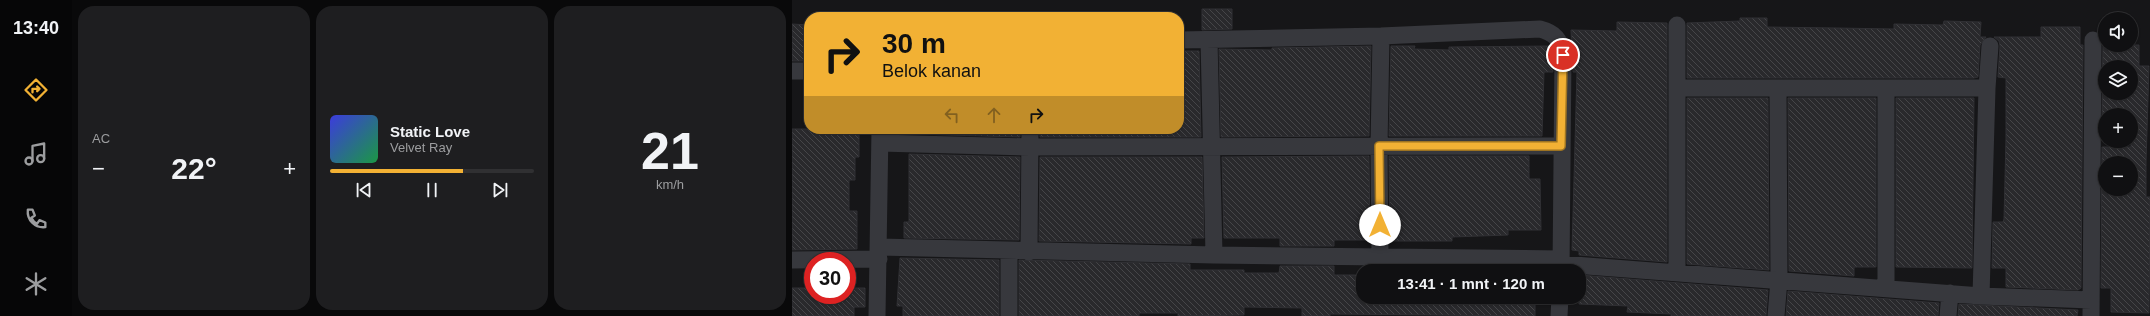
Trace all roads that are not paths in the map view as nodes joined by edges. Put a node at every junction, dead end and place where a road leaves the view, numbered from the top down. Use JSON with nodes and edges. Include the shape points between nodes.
{"nodes":[{"id":1,"x":1677,"y":25,"type":"dead end"},
{"id":2,"x":1382,"y":36,"type":"junction"},
{"id":3,"x":1184,"y":40,"type":"edge"},
{"id":4,"x":1209,"y":40,"type":"junction"},
{"id":5,"x":2093,"y":40,"type":"dead end"},
{"id":6,"x":1990,"y":46,"type":"dead end"},
{"id":7,"x":792,"y":71,"type":"edge"},
{"id":8,"x":804,"y":71,"type":"edge"},
{"id":9,"x":1678,"y":88,"type":"junction"},
{"id":10,"x":1778,"y":88,"type":"junction"},
{"id":11,"x":1886,"y":88,"type":"junction"},
{"id":12,"x":1987,"y":88,"type":"junction"},
{"id":13,"x":1030,"y":134,"type":"edge"},
{"id":14,"x":880,"y":136,"type":"edge"},
{"id":15,"x":1379,"y":146,"type":"junction"},
{"id":16,"x":1561,"y":146,"type":"junction"},
{"id":17,"x":1030,"y":147,"type":"junction"},
{"id":18,"x":1210,"y":147,"type":"junction"},
{"id":19,"x":1009,"y":251,"type":"junction"},
{"id":20,"x":1029,"y":252,"type":"junction"},
{"id":21,"x":879,"y":253,"type":"junction"},
{"id":22,"x":1214,"y":255,"type":"junction"},
{"id":23,"x":1380,"y":257,"type":"junction"},
{"id":24,"x":792,"y":260,"type":"edge"},
{"id":25,"x":1561,"y":264,"type":"edge"},
{"id":26,"x":1586,"y":266,"type":"edge"},
{"id":27,"x":1677,"y":272,"type":"junction"},
{"id":28,"x":1779,"y":280,"type":"junction"},
{"id":29,"x":1886,"y":287,"type":"junction"},
{"id":30,"x":1950,"y":293,"type":"junction"},
{"id":31,"x":1981,"y":296,"type":"junction"},
{"id":32,"x":1560,"y":304,"type":"edge"},
{"id":33,"x":2091,"y":308,"type":"edge"},
{"id":34,"x":877,"y":316,"type":"edge"},
{"id":35,"x":1009,"y":316,"type":"edge"},
{"id":36,"x":1559,"y":316,"type":"edge"},
{"id":37,"x":1776,"y":316,"type":"edge"},
{"id":38,"x":1948,"y":316,"type":"edge"}],
"edges":[{"from":1,"to":9,"type":"street"},
{"from":2,"to":4,"type":"street"},
{"from":2,"to":15,"type":"street"},
{"from":2,"to":16,"type":"street","via":[[1540,29],[1557,36],[1563,55]]},
{"from":3,"to":4,"type":"street"},
{"from":4,"to":18,"type":"street"},
{"from":5,"to":33,"type":"street"},
{"from":6,"to":12,"type":"street"},
{"from":7,"to":8,"type":"street"},
{"from":9,"to":10,"type":"street"},
{"from":9,"to":27,"type":"street"},
{"from":10,"to":11,"type":"street"},
{"from":10,"to":28,"type":"street"},
{"from":11,"to":12,"type":"street"},
{"from":11,"to":29,"type":"street"},
{"from":12,"to":31,"type":"street"},
{"from":13,"to":17,"type":"street"},
{"from":14,"to":17,"type":"street"},
{"from":14,"to":21,"type":"street"},
{"from":15,"to":16,"type":"street"},
{"from":15,"to":18,"type":"street"},
{"from":15,"to":23,"type":"street"},
{"from":16,"to":25,"type":"street"},
{"from":17,"to":18,"type":"street"},
{"from":17,"to":20,"type":"street"},
{"from":18,"to":22,"type":"street"},
{"from":19,"to":20,"type":"street"},
{"from":19,"to":21,"type":"street"},
{"from":19,"to":35,"type":"street"},
{"from":20,"to":22,"type":"street"},
{"from":21,"to":24,"type":"street"},
{"from":21,"to":34,"type":"street"},
{"from":22,"to":23,"type":"street"},
{"from":23,"to":25,"type":"street"},
{"from":26,"to":27,"type":"street"},
{"from":27,"to":28,"type":"street"},
{"from":28,"to":29,"type":"street"},
{"from":28,"to":37,"type":"street"},
{"from":29,"to":30,"type":"street"},
{"from":30,"to":31,"type":"street"},
{"from":30,"to":38,"type":"street"},
{"from":31,"to":33,"type":"street"},
{"from":32,"to":36,"type":"street"}]}
